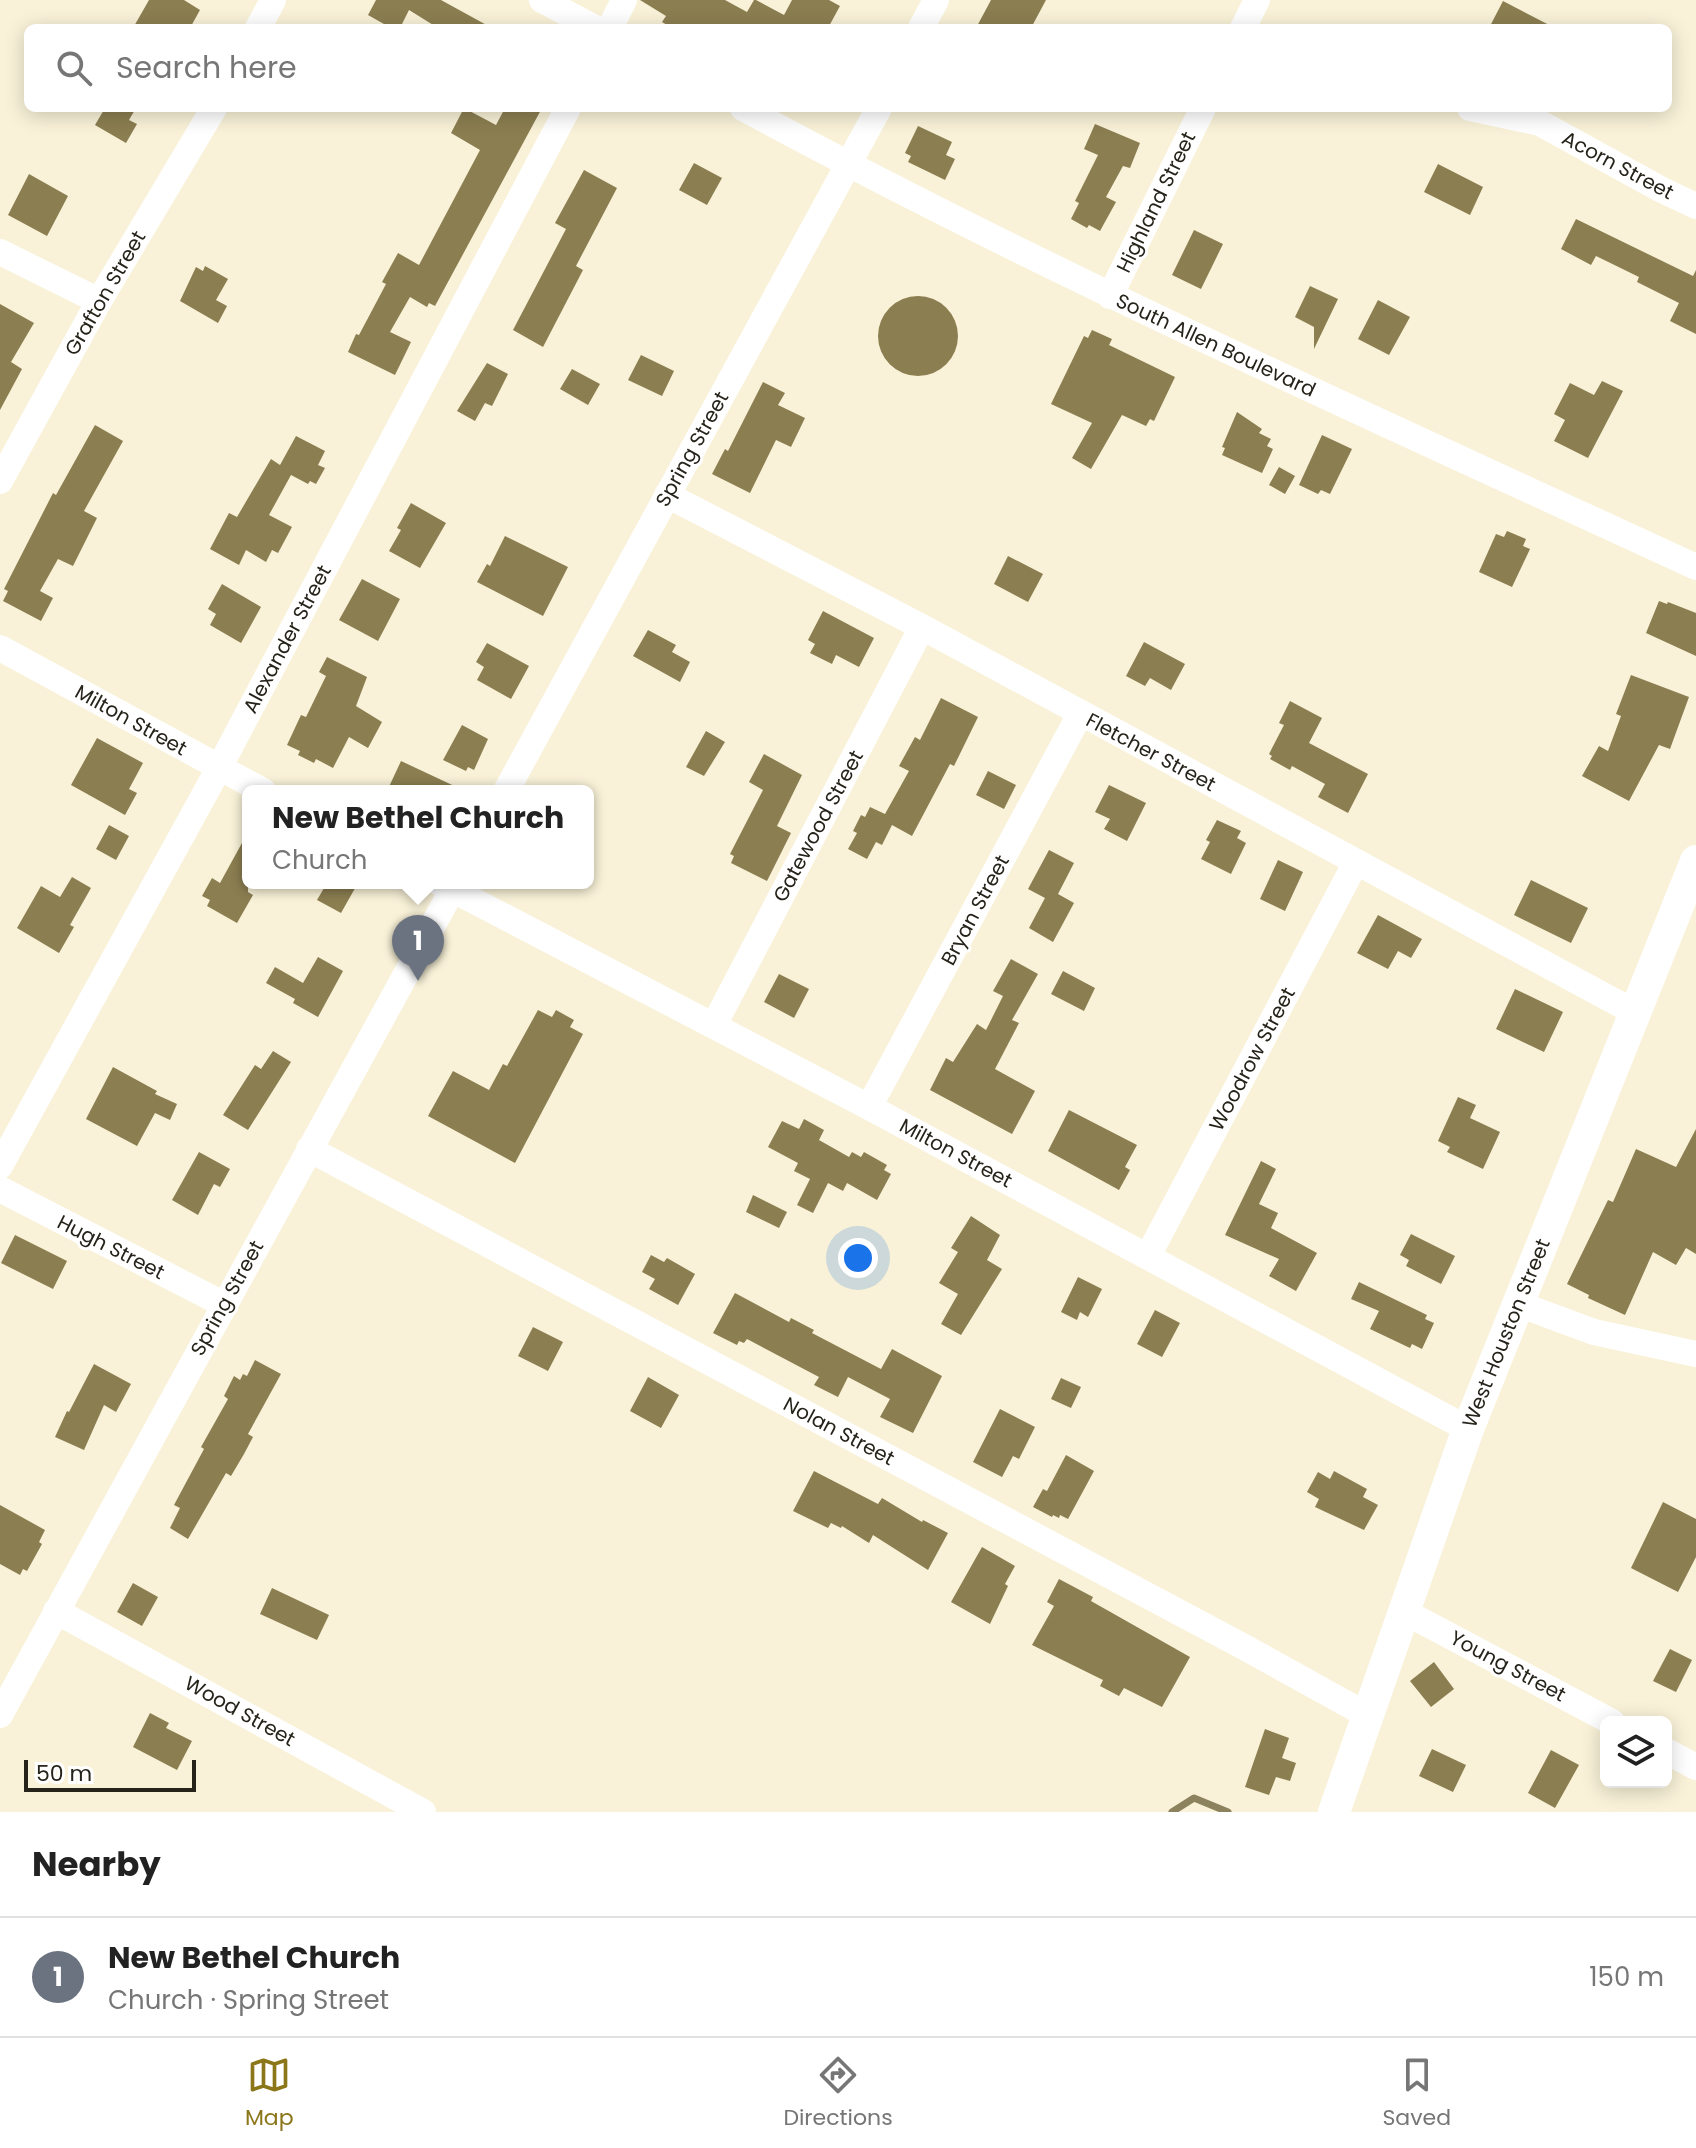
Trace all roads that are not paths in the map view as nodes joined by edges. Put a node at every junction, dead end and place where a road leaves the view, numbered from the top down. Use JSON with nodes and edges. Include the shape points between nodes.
{"nodes":[{"id":1,"x":273,"y":0,"type":"edge"},
{"id":2,"x":542,"y":0,"type":"edge"},
{"id":3,"x":624,"y":0,"type":"edge"},
{"id":4,"x":936,"y":0,"type":"edge"},
{"id":5,"x":1257,"y":0,"type":"edge"},
{"id":6,"x":260,"y":24,"type":"edge"},
{"id":7,"x":587,"y":24,"type":"edge"},
{"id":8,"x":612,"y":24,"type":"edge"},
{"id":9,"x":923,"y":24,"type":"edge"},
{"id":10,"x":1245,"y":24,"type":"edge"},
{"id":11,"x":212,"y":112,"type":"edge"},
{"id":12,"x":566,"y":112,"type":"edge"},
{"id":13,"x":750,"y":112,"type":"edge"},
{"id":14,"x":877,"y":112,"type":"edge"},
{"id":15,"x":1201,"y":112,"type":"edge"},
{"id":16,"x":1502,"y":112,"type":"edge"},
{"id":17,"x":1534,"y":116,"type":"edge"},
{"id":18,"x":849,"y":165,"type":"junction"},
{"id":19,"x":1696,"y":206,"type":"edge"},
{"id":20,"x":0,"y":252,"type":"edge"},
{"id":21,"x":1110,"y":296,"type":"junction"},
{"id":22,"x":99,"y":301,"type":"junction"},
{"id":23,"x":0,"y":481,"type":"edge"},
{"id":24,"x":667,"y":495,"type":"junction"},
{"id":25,"x":1696,"y":567,"type":"edge"},
{"id":26,"x":922,"y":627,"type":"junction"},
{"id":27,"x":0,"y":648,"type":"edge"},
{"id":28,"x":1080,"y":714,"type":"junction"},
{"id":29,"x":219,"y":768,"type":"junction"},
{"id":30,"x":252,"y":785,"type":"edge"},
{"id":31,"x":509,"y":785,"type":"edge"},
{"id":32,"x":1356,"y":862,"type":"junction"},
{"id":33,"x":1695,"y":870,"type":"edge"},
{"id":34,"x":448,"y":889,"type":"edge"},
{"id":35,"x":458,"y":889,"type":"edge"},
{"id":36,"x":1634,"y":1012,"type":"junction"},
{"id":37,"x":714,"y":1025,"type":"junction"},
{"id":38,"x":869,"y":1107,"type":"junction"},
{"id":39,"x":309,"y":1149,"type":"junction"},
{"id":40,"x":0,"y":1166,"type":"edge"},
{"id":41,"x":0,"y":1189,"type":"edge"},
{"id":42,"x":1148,"y":1256,"type":"junction"},
{"id":43,"x":223,"y":1304,"type":"junction"},
{"id":44,"x":1518,"y":1304,"type":"junction"},
{"id":45,"x":1696,"y":1354,"type":"edge"},
{"id":46,"x":1468,"y":1429,"type":"junction"},
{"id":47,"x":56,"y":1611,"type":"junction"},
{"id":48,"x":1403,"y":1611,"type":"junction"},
{"id":49,"x":0,"y":1715,"type":"edge"},
{"id":50,"x":1367,"y":1715,"type":"junction"},
{"id":51,"x":1601,"y":1716,"type":"edge"},
{"id":52,"x":1672,"y":1754,"type":"edge"},
{"id":53,"x":1696,"y":1767,"type":"edge"},
{"id":54,"x":392,"y":1804,"type":"edge"},
{"id":55,"x":423,"y":1812,"type":"edge"},
{"id":56,"x":1334,"y":1812,"type":"edge"}],
"edges":[{"from":1,"to":6,"type":"street"},
{"from":2,"to":7,"type":"street"},
{"from":3,"to":8,"type":"street"},
{"from":4,"to":9,"type":"street"},
{"from":5,"to":10,"type":"street"},
{"from":11,"to":22,"type":"street","name":"Grafton Street"},
{"from":12,"to":29,"type":"street","name":"Alexander Street"},
{"from":13,"to":18,"type":"street","name":"South Allen Boulevard"},
{"from":14,"to":18,"type":"street","name":"Spring Street"},
{"from":15,"to":21,"type":"street","name":"Highland Street"},
{"from":16,"to":17,"type":"street","name":"Acorn Street"},
{"from":17,"to":19,"type":"street","name":"Acorn Street"},
{"from":18,"to":21,"type":"street","name":"South Allen Boulevard"},
{"from":18,"to":24,"type":"street","name":"Spring Street"},
{"from":20,"to":22,"type":"street"},
{"from":21,"to":25,"type":"street","name":"South Allen Boulevard"},
{"from":22,"to":23,"type":"street","name":"Grafton Street"},
{"from":24,"to":26,"type":"street","name":"Fletcher Street"},
{"from":24,"to":31,"type":"street","name":"Spring Street"},
{"from":26,"to":28,"type":"street","name":"Fletcher Street"},
{"from":26,"to":37,"type":"street","name":"Gatewood Street"},
{"from":27,"to":29,"type":"street","name":"Milton Street"},
{"from":28,"to":32,"type":"street","name":"Fletcher Street"},
{"from":28,"to":38,"type":"street","name":"Bryan Street"},
{"from":29,"to":30,"type":"street","name":"Milton Street"},
{"from":29,"to":40,"type":"street","name":"Alexander Street"},
{"from":32,"to":36,"type":"street","name":"Fletcher Street"},
{"from":32,"to":42,"type":"street","name":"Woodrow Street"},
{"from":33,"to":36,"type":"main road","name":"West Houston Street"},
{"from":34,"to":39,"type":"street","name":"Spring Street"},
{"from":35,"to":37,"type":"street","name":"Milton Street"},
{"from":36,"to":44,"type":"main road","name":"West Houston Street"},
{"from":37,"to":38,"type":"street","name":"Milton Street"},
{"from":38,"to":42,"type":"street","name":"Milton Street"},
{"from":39,"to":43,"type":"street","name":"Spring Street"},
{"from":39,"to":50,"type":"street","name":"Nolan Street"},
{"from":41,"to":43,"type":"street","name":"Hugh Street"},
{"from":42,"to":46,"type":"street","name":"Milton Street"},
{"from":43,"to":47,"type":"street","name":"Spring Street"},
{"from":44,"to":45,"type":"street","via":[[1594,1332]]},
{"from":44,"to":46,"type":"main road","name":"West Houston Street"},
{"from":46,"to":48,"type":"main road","name":"West Houston Street"},
{"from":47,"to":49,"type":"street","name":"Spring Street"},
{"from":47,"to":54,"type":"street","name":"Wood Street"},
{"from":48,"to":50,"type":"main road","name":"West Houston Street"},
{"from":48,"to":51,"type":"street","name":"Young Street"},
{"from":50,"to":56,"type":"main road","name":"West Houston Street"},
{"from":52,"to":53,"type":"street"},
{"from":54,"to":55,"type":"street","name":"Wood Street"}]}
